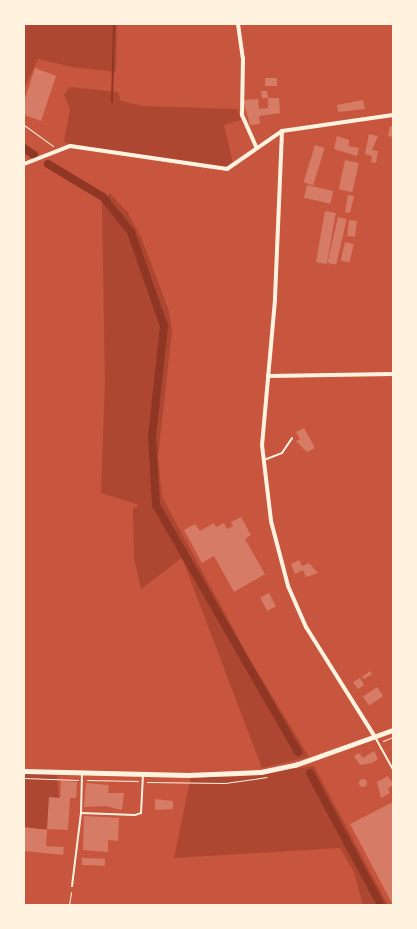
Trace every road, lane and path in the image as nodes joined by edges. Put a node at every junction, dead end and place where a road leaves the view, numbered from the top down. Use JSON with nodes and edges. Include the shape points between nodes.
{"nodes":[{"id":1,"x":238,"y":24,"type":"edge"},
{"id":2,"x":393,"y":115,"type":"edge"},
{"id":3,"x":24,"y":125,"type":"edge"},
{"id":4,"x":282,"y":131,"type":"junction"},
{"id":5,"x":256,"y":146,"type":"junction"},
{"id":6,"x":58,"y":149,"type":"junction"},
{"id":7,"x":24,"y":164,"type":"edge"},
{"id":8,"x":393,"y":374,"type":"edge"},
{"id":9,"x":268,"y":376,"type":"junction"},
{"id":10,"x":292,"y":438,"type":"dead end"},
{"id":11,"x":264,"y":460,"type":"junction"},
{"id":12,"x":393,"y":730,"type":"edge"},
{"id":13,"x":375,"y":736,"type":"junction"},
{"id":14,"x":393,"y":769,"type":"edge"},
{"id":15,"x":24,"y":771,"type":"edge"},
{"id":16,"x":82,"y":772,"type":"junction"},
{"id":17,"x":143,"y":774,"type":"junction"},
{"id":18,"x":81,"y":813,"type":"junction"},
{"id":19,"x":72,"y":886,"type":"joint"},
{"id":20,"x":69,"y":905,"type":"edge"}],
"edges":[{"from":1,"to":5,"type":"street","via":[[244,58],[242,115]]},
{"from":2,"to":4,"type":"street"},
{"from":3,"to":6,"type":"path"},
{"from":4,"to":5,"type":"street"},
{"from":4,"to":9,"type":"street","via":[[275,300]]},
{"from":5,"to":6,"type":"street","via":[[222,170],[70,146]]},
{"from":6,"to":7,"type":"street"},
{"from":8,"to":9,"type":"street"},
{"from":9,"to":11,"type":"street"},
{"from":10,"to":11,"type":"lane","via":[[282,453]]},
{"from":11,"to":13,"type":"street","via":[[271,521],[288,586],[306,627]]},
{"from":12,"to":13,"type":"street"},
{"from":13,"to":14,"type":"lane"},
{"from":13,"to":17,"type":"street","via":[[295,765],[261,772],[232,775]]},
{"from":15,"to":16,"type":"street"},
{"from":16,"to":17,"type":"street"},
{"from":16,"to":18,"type":"lane"},
{"from":17,"to":18,"type":"lane","via":[[141,813]]},
{"from":18,"to":19,"type":"lane"},
{"from":19,"to":20,"type":"path"}]}
